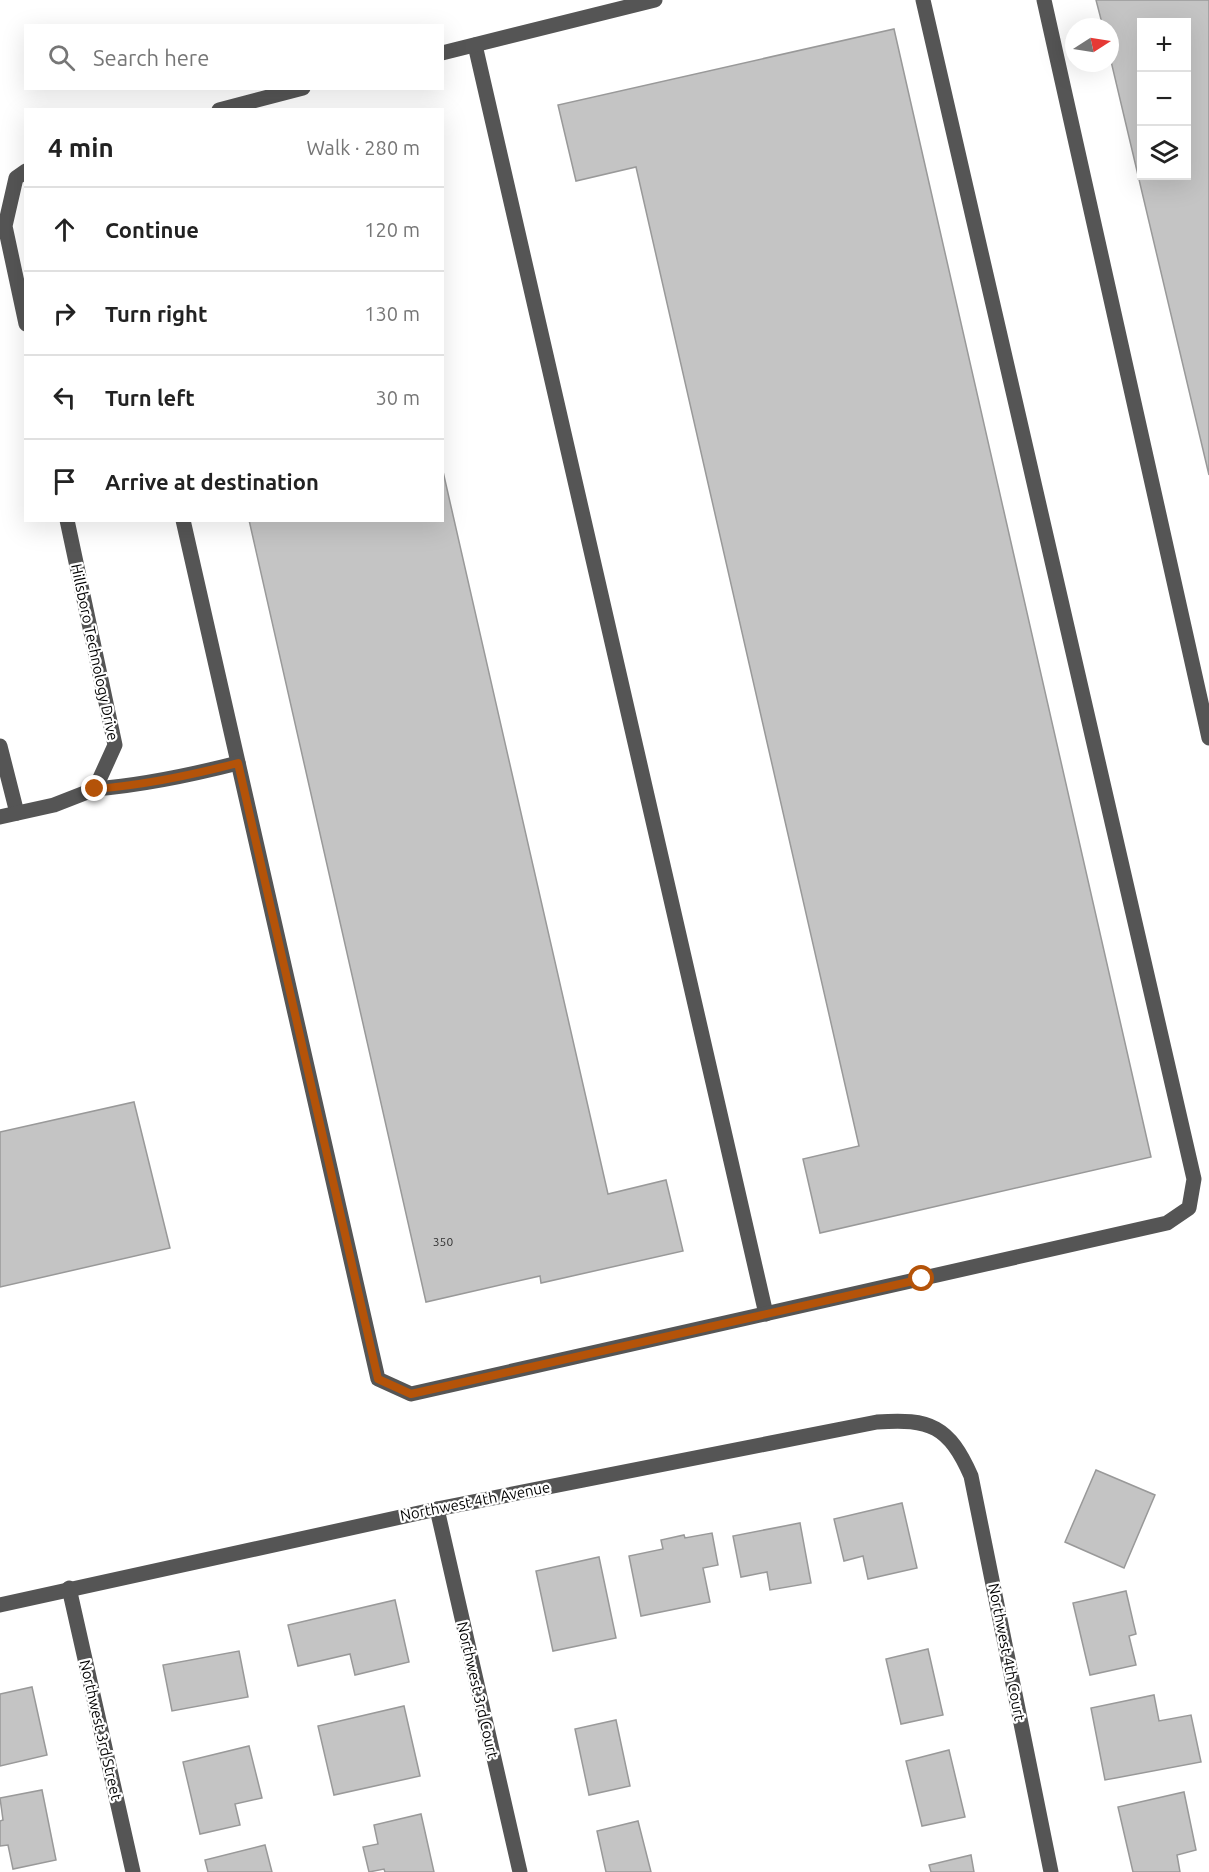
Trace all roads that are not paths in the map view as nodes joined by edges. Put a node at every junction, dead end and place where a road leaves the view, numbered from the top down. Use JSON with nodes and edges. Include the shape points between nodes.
{"nodes":[{"id":1,"x":655,"y":0,"type":"edge"},
{"id":2,"x":923,"y":0,"type":"edge"},
{"id":3,"x":1044,"y":0,"type":"edge"},
{"id":4,"x":475,"y":45,"type":"junction"},
{"id":5,"x":444,"y":53,"type":"edge"},
{"id":6,"x":295,"y":90,"type":"edge"},
{"id":7,"x":227,"y":108,"type":"edge"},
{"id":8,"x":24,"y":172,"type":"edge"},
{"id":9,"x":6,"y":197,"type":"edge"},
{"id":10,"x":24,"y":315,"type":"edge"},
{"id":11,"x":67,"y":522,"type":"edge"},
{"id":12,"x":183,"y":522,"type":"edge"},
{"id":13,"x":1209,"y":738,"type":"edge"},
{"id":14,"x":0,"y":746,"type":"edge"},
{"id":15,"x":238,"y":763,"type":"junction"},
{"id":16,"x":95,"y":789,"type":"junction"},
{"id":17,"x":17,"y":813,"type":"junction"},
{"id":18,"x":0,"y":817,"type":"edge"},
{"id":19,"x":766,"y":1314,"type":"junction"},
{"id":20,"x":949,"y":1437,"type":"joint"},
{"id":21,"x":436,"y":1509,"type":"junction"},
{"id":22,"x":69,"y":1588,"type":"junction"},
{"id":23,"x":0,"y":1605,"type":"edge"},
{"id":24,"x":133,"y":1872,"type":"edge"},
{"id":25,"x":520,"y":1872,"type":"edge"},
{"id":26,"x":1051,"y":1872,"type":"edge"}],
"edges":[{"from":1,"to":4,"type":"street"},
{"from":2,"to":19,"type":"street","via":[[1194,1179],[1189,1208],[1167,1223]]},
{"from":3,"to":13,"type":"street"},
{"from":4,"to":5,"type":"street"},
{"from":4,"to":19,"type":"street"},
{"from":6,"to":7,"type":"street"},
{"from":8,"to":9,"type":"street","via":[[16,178]]},
{"from":9,"to":10,"type":"street","via":[[5,226]]},
{"from":11,"to":16,"type":"street","name":"Hillsboro Technology Drive","via":[[115,745]]},
{"from":12,"to":15,"type":"street"},
{"from":14,"to":17,"type":"street"},
{"from":15,"to":16,"type":"street","via":[[136,786]]},
{"from":15,"to":19,"type":"street","via":[[378,1379],[411,1394]]},
{"from":16,"to":17,"type":"street","via":[[54,805]]},
{"from":17,"to":18,"type":"street"},
{"from":20,"to":21,"type":"street","name":"Northwest 4th Avenue","via":[[924,1423],[877,1422]]},
{"from":20,"to":26,"type":"street","name":"Northwest 4th Court","via":[[971,1476]]},
{"from":21,"to":22,"type":"street","name":"Northwest 4th Avenue"},
{"from":21,"to":25,"type":"street","name":"Northwest 3rd Court"},
{"from":22,"to":23,"type":"street","name":"Northwest 4th Avenue"},
{"from":22,"to":24,"type":"street","name":"Northwest 3rd Street"}]}
